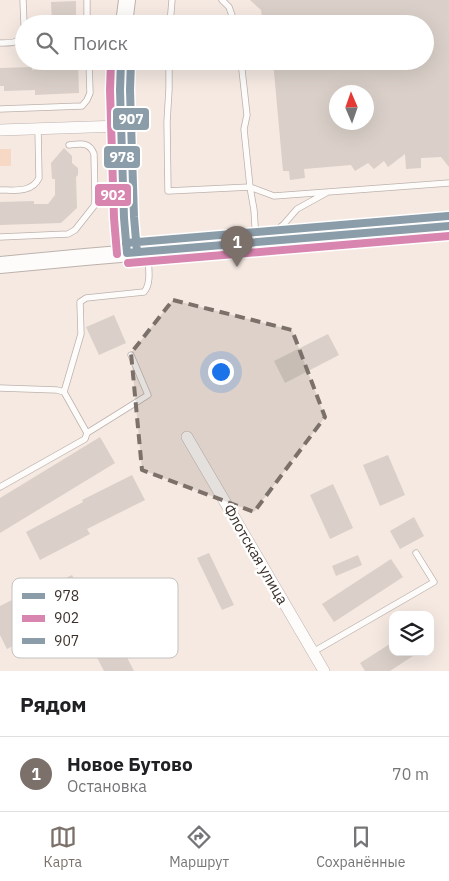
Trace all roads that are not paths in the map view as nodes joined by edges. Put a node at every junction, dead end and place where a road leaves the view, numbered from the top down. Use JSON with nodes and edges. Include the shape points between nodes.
{"nodes":[{"id":1,"x":23,"y":0,"type":"edge"},
{"id":2,"x":87,"y":0,"type":"edge"},
{"id":3,"x":127,"y":0,"type":"edge"},
{"id":4,"x":172,"y":0,"type":"edge"},
{"id":5,"x":222,"y":0,"type":"edge"},
{"id":6,"x":24,"y":15,"type":"edge"},
{"id":7,"x":87,"y":15,"type":"edge"},
{"id":8,"x":125,"y":15,"type":"edge"},
{"id":9,"x":171,"y":15,"type":"edge"},
{"id":10,"x":232,"y":15,"type":"edge"},
{"id":11,"x":15,"y":42,"type":"edge"},
{"id":12,"x":0,"y":43,"type":"edge"},
{"id":13,"x":89,"y":70,"type":"edge"},
{"id":14,"x":121,"y":70,"type":"edge"},
{"id":15,"x":169,"y":70,"type":"edge"},
{"id":16,"x":241,"y":70,"type":"edge"},
{"id":17,"x":0,"y":109,"type":"edge"},
{"id":18,"x":121,"y":126,"type":"junction"},
{"id":19,"x":38,"y":129,"type":"junction"},
{"id":20,"x":0,"y":130,"type":"edge"},
{"id":21,"x":69,"y":145,"type":"dead end"},
{"id":22,"x":449,"y":183,"type":"edge"},
{"id":23,"x":250,"y":187,"type":"junction"},
{"id":24,"x":0,"y":190,"type":"edge"},
{"id":25,"x":328,"y":192,"type":"junction"},
{"id":26,"x":449,"y":226,"type":"edge"},
{"id":27,"x":0,"y":237,"type":"edge"},
{"id":28,"x":259,"y":243,"type":"junction"},
{"id":29,"x":147,"y":252,"type":"junction"},
{"id":30,"x":127,"y":254,"type":"junction"},
{"id":31,"x":0,"y":265,"type":"edge"},
{"id":32,"x":131,"y":355,"type":"dead end"},
{"id":33,"x":0,"y":388,"type":"edge"},
{"id":34,"x":64,"y":392,"type":"junction"},
{"id":35,"x":87,"y":433,"type":"junction"},
{"id":36,"x":187,"y":437,"type":"dead end"},
{"id":37,"x":0,"y":487,"type":"edge"},
{"id":38,"x":416,"y":553,"type":"dead end"},
{"id":39,"x":313,"y":652,"type":"junction"},
{"id":40,"x":324,"y":671,"type":"edge"}],
"edges":[{"from":1,"to":6,"type":"lane"},
{"from":2,"to":7,"type":"lane"},
{"from":3,"to":8,"type":"main road"},
{"from":4,"to":9,"type":"lane"},
{"from":5,"to":10,"type":"lane"},
{"from":11,"to":12,"type":"lane"},
{"from":13,"to":17,"type":"lane","via":[[90,93],[82,106]]},
{"from":14,"to":18,"type":"main road"},
{"from":15,"to":23,"type":"lane","via":[[165,123],[168,191]]},
{"from":16,"to":23,"type":"lane"},
{"from":18,"to":19,"type":"street"},
{"from":18,"to":30,"type":"main road"},
{"from":19,"to":20,"type":"street"},
{"from":19,"to":24,"type":"lane","via":[[37,183],[25,189]]},
{"from":21,"to":27,"type":"lane","via":[[87,145],[94,154],[96,199],[93,209],[68,234]]},
{"from":22,"to":25,"type":"lane"},
{"from":23,"to":25,"type":"lane","via":[[274,196]]},
{"from":23,"to":28,"type":"lane"},
{"from":25,"to":28,"type":"lane","via":[[297,209],[284,224]]},
{"from":26,"to":28,"type":"main road"},
{"from":28,"to":29,"type":"main road"},
{"from":29,"to":30,"type":"main road"},
{"from":29,"to":34,"type":"lane","via":[[149,281],[144,292],[86,298],[80,302],[82,334]]},
{"from":30,"to":31,"type":"main road"},
{"from":32,"to":35,"type":"lane","via":[[148,395]]},
{"from":33,"to":34,"type":"lane"},
{"from":34,"to":35,"type":"lane"},
{"from":35,"to":37,"type":"lane","via":[[85,439]]},
{"from":36,"to":39,"type":"street","name":"Флотская улица"},
{"from":38,"to":39,"type":"lane","via":[[434,582]]},
{"from":39,"to":40,"type":"street","name":"Флотская улица"}]}
